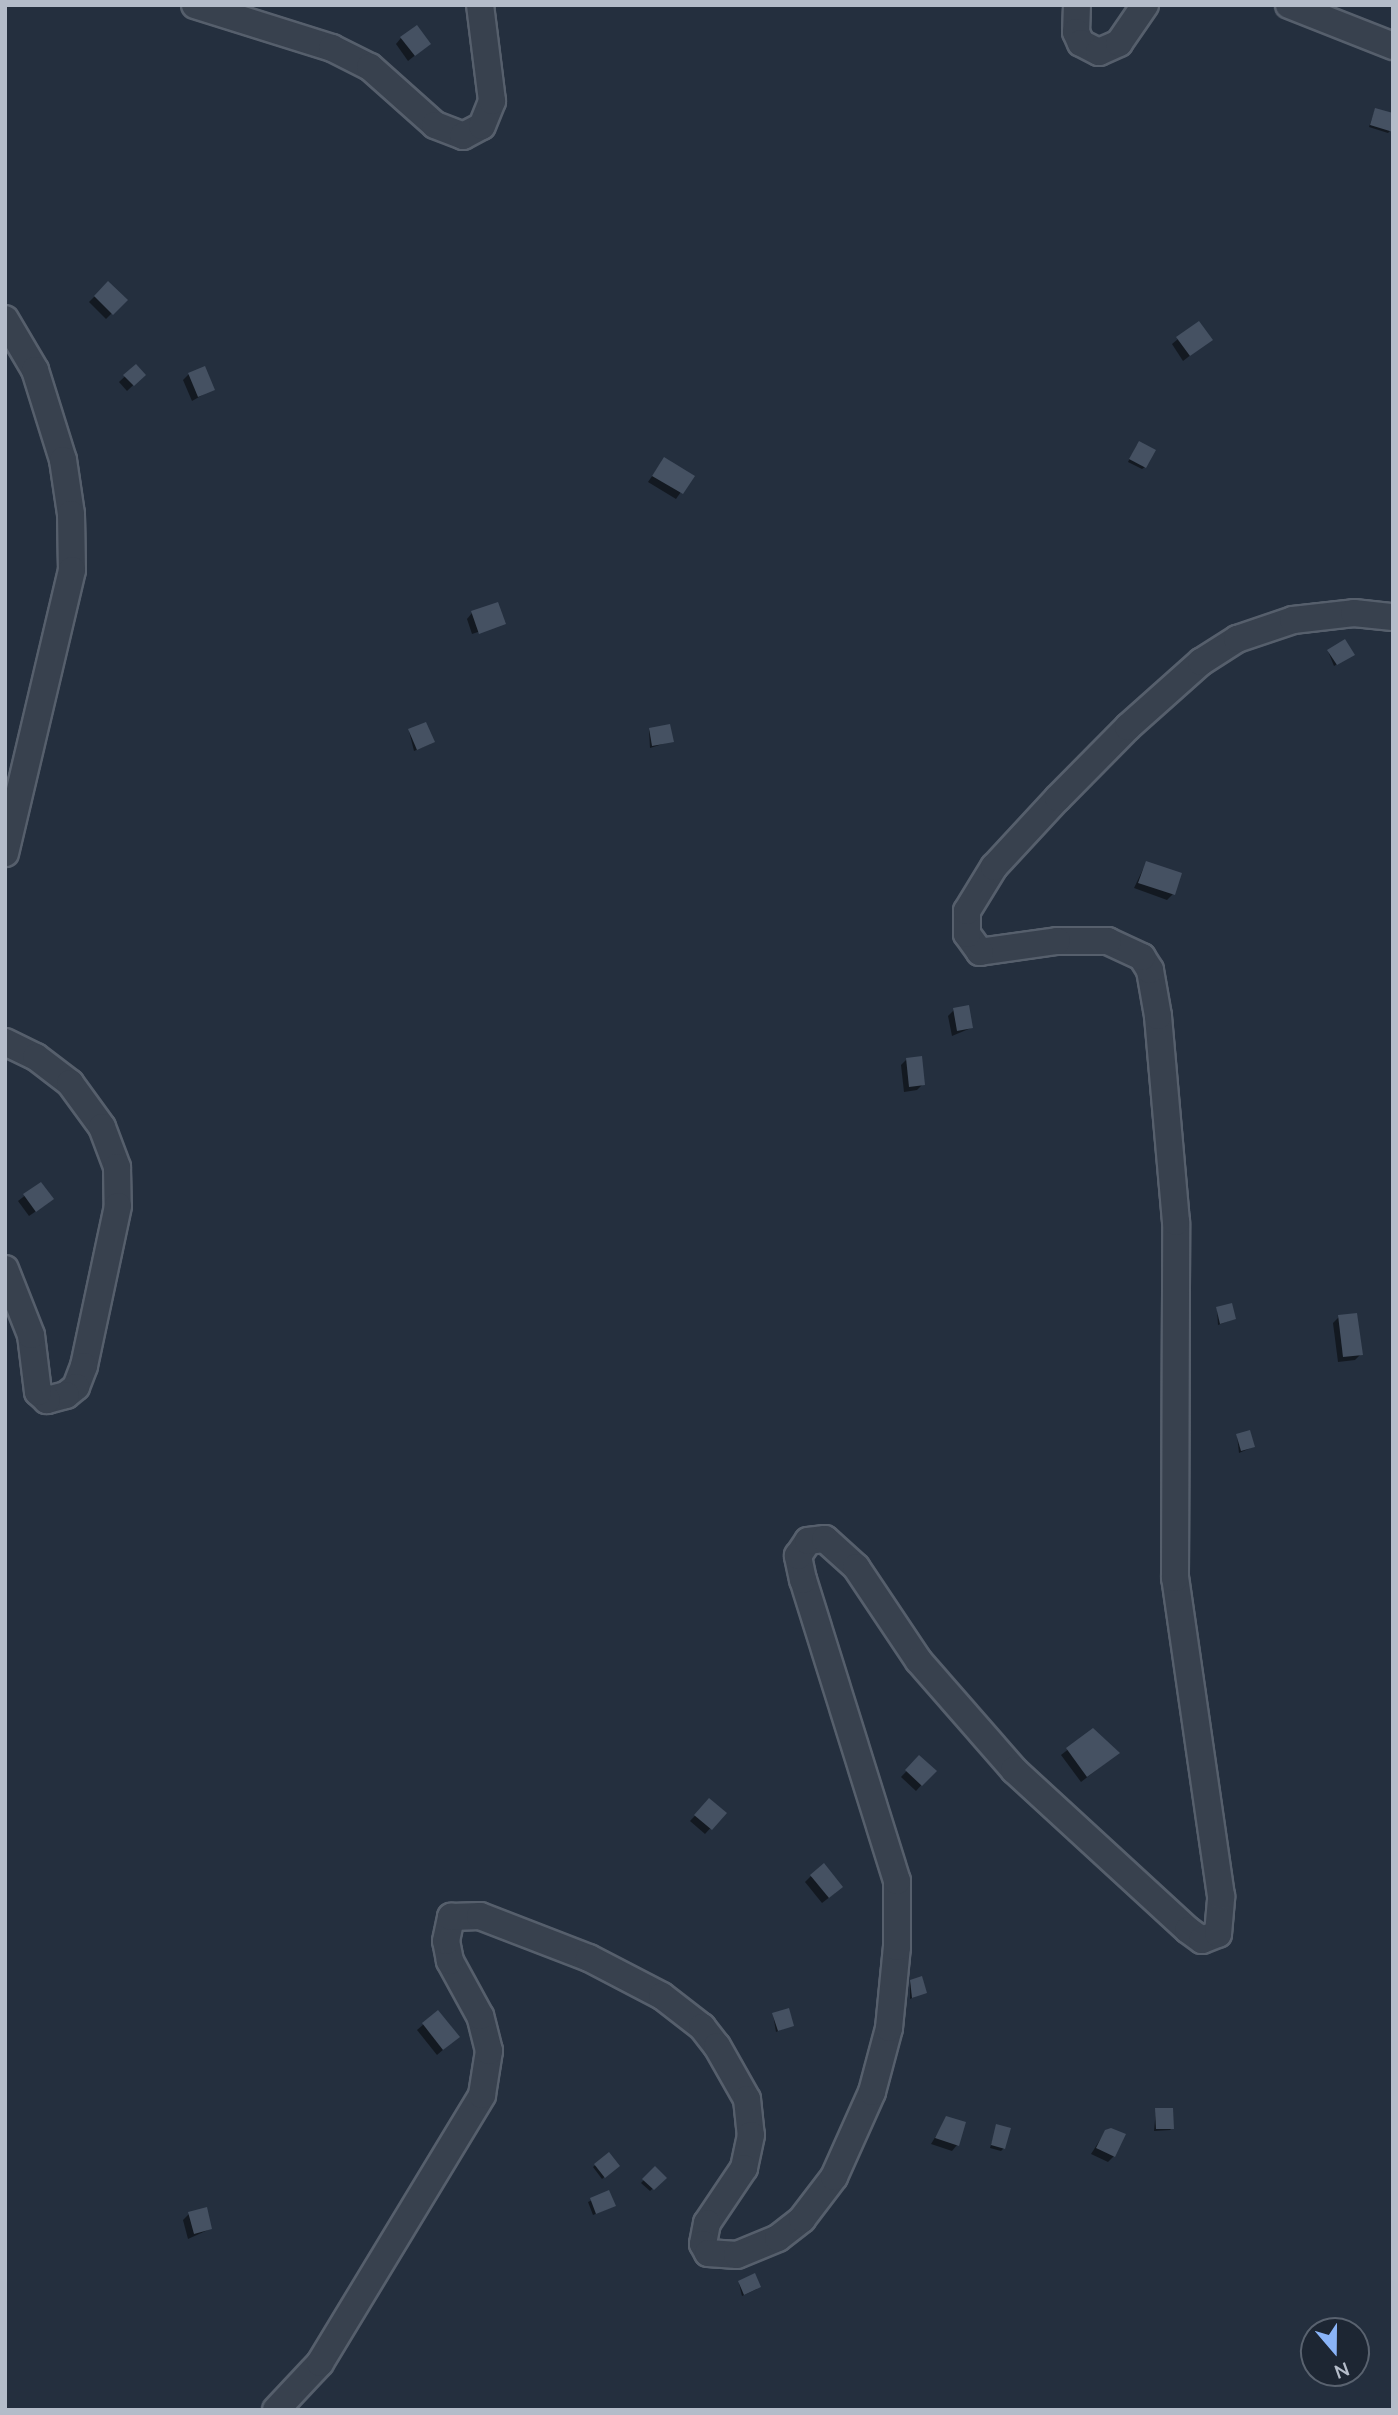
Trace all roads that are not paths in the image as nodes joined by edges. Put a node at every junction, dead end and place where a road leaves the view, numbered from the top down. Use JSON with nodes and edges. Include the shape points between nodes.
{"nodes":[{"id":1,"x":195,"y":5,"type":"edge"},
{"id":2,"x":481,"y":5,"type":"edge"},
{"id":3,"x":1077,"y":5,"type":"edge"},
{"id":4,"x":1145,"y":5,"type":"edge"},
{"id":5,"x":1289,"y":5,"type":"edge"},
{"id":6,"x":1393,"y":46,"type":"edge"},
{"id":7,"x":5,"y":319,"type":"edge"},
{"id":8,"x":1393,"y":617,"type":"edge"},
{"id":9,"x":5,"y":853,"type":"edge"},
{"id":10,"x":5,"y":1042,"type":"edge"},
{"id":11,"x":5,"y":1269,"type":"edge"},
{"id":12,"x":276,"y":2410,"type":"edge"}],
"edges":[{"from":1,"to":2,"type":"street","via":[[332,48],[370,67],[435,125],[463,136],[482,126],[492,101]]},
{"from":3,"to":4,"type":"street","via":[[1076,32],[1081,43],[1099,52],[1119,43]]},
{"from":5,"to":6,"type":"street"},
{"from":7,"to":9,"type":"street","via":[[35,370],[63,460],[71,514],[72,570]]},
{"from":8,"to":12,"type":"street","via":[[1354,613],[1293,620],[1237,639],[1201,662],[1058,798],[994,867],[967,911],[967,934],[981,952],[1057,941],[1108,942],[1142,957],[1150,970],[1176,1222],[1175,1578],[1221,1895],[1218,1934],[1202,1940],[1188,1930],[1014,1770],[919,1661],[856,1567],[825,1539],[808,1541],[798,1556],[803,1580],[897,1881],[897,1947],[889,2028],[873,2092],[835,2176],[802,2219],[779,2238],[737,2255],[708,2253],[703,2244],[706,2224],[744,2168],[751,2136],[747,2099],[717,2046],[702,2027],[662,1996],[589,1958],[480,1916],[451,1917],[446,1941],[450,1961],[480,2016],[489,2051],[482,2095],[326,2354]]},
{"from":10,"to":11,"type":"street","via":[[36,1057],[70,1083],[102,1127],[117,1167],[118,1206],[86,1353],[76,1387],[66,1395],[47,1400],[38,1392],[31,1335]]}]}
